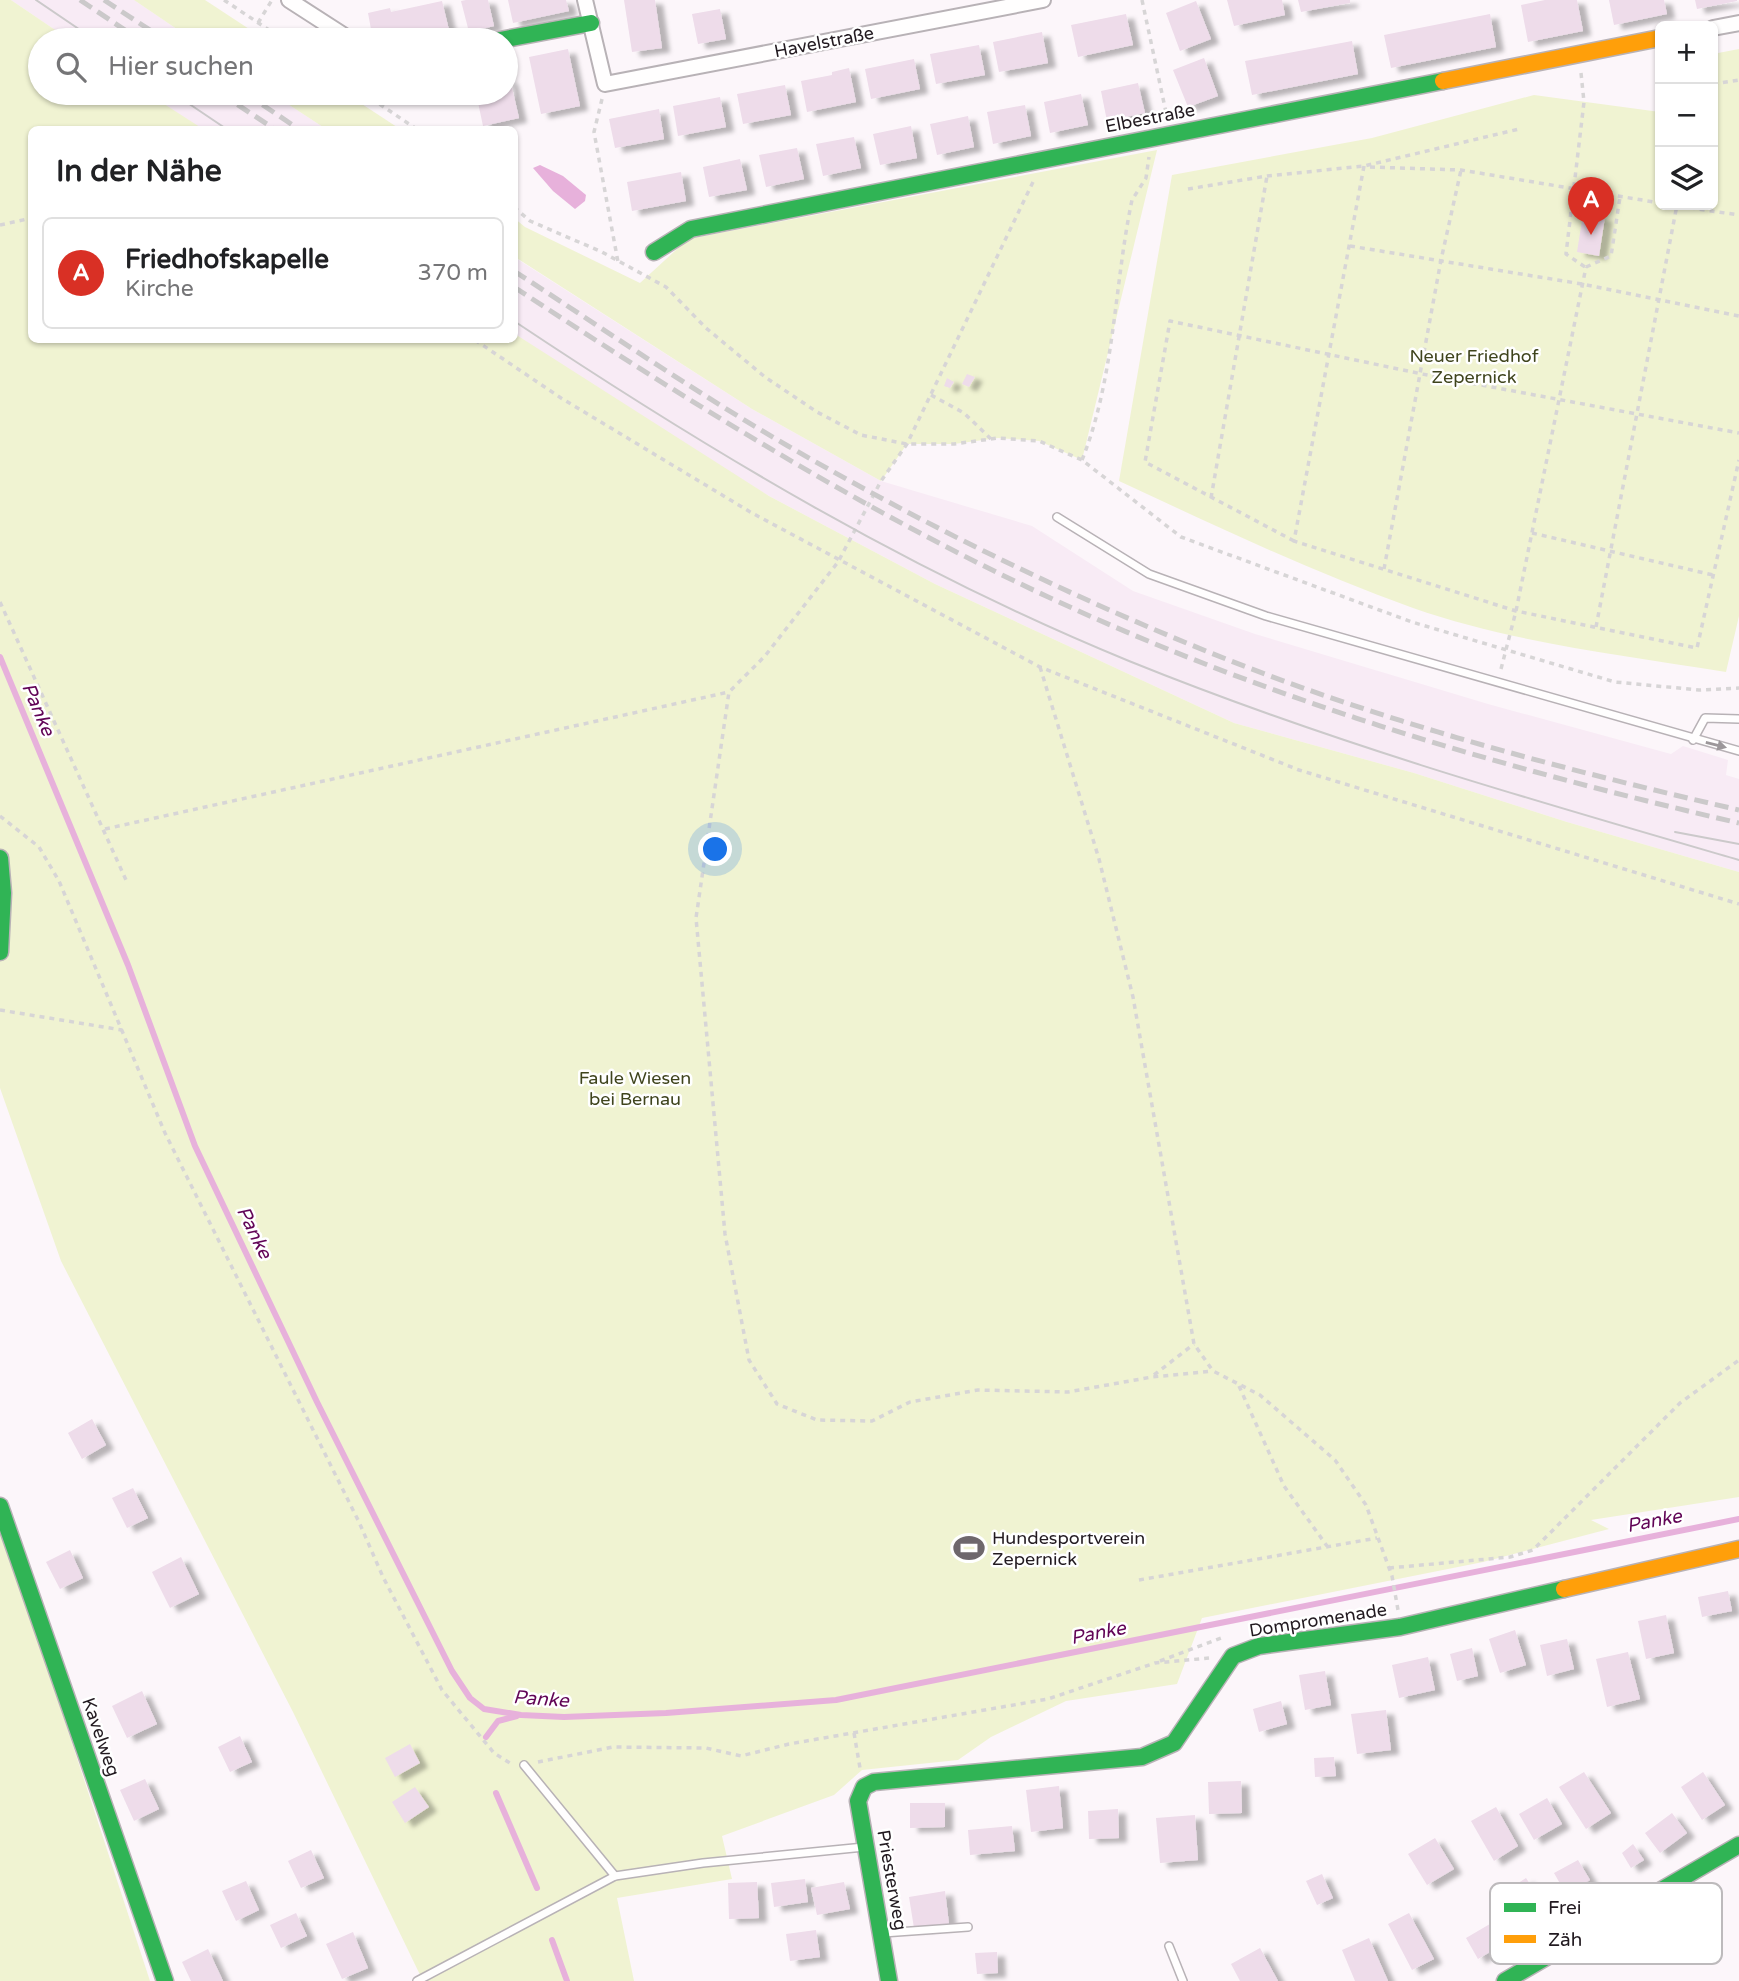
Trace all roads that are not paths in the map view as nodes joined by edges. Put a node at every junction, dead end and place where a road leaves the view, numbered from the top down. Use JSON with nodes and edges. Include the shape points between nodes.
{"nodes":[{"id":1,"x":316,"y":0,"type":"edge"},
{"id":2,"x":585,"y":0,"type":"edge"},
{"id":3,"x":1043,"y":0,"type":"edge"},
{"id":4,"x":293,"y":2,"type":"edge"},
{"id":5,"x":591,"y":23,"type":"junction"},
{"id":6,"x":1739,"y":23,"type":"edge"},
{"id":7,"x":1718,"y":27,"type":"edge"},
{"id":8,"x":333,"y":28,"type":"edge"},
{"id":9,"x":518,"y":37,"type":"edge"},
{"id":10,"x":1655,"y":39,"type":"edge"},
{"id":11,"x":654,"y":252,"type":"dead end"},
{"id":12,"x":1057,"y":517,"type":"dead end"},
{"id":13,"x":1739,"y":719,"type":"edge"},
{"id":14,"x":1693,"y":740,"type":"junction"},
{"id":15,"x":1739,"y":751,"type":"edge"},
{"id":16,"x":0,"y":858,"type":"edge"},
{"id":17,"x":0,"y":951,"type":"edge"},
{"id":18,"x":0,"y":1506,"type":"edge"},
{"id":19,"x":1739,"y":1549,"type":"edge"},
{"id":20,"x":524,"y":1765,"type":"road end"},
{"id":21,"x":864,"y":1787,"type":"joint"},
{"id":22,"x":1739,"y":1845,"type":"edge"},
{"id":23,"x":868,"y":1847,"type":"junction"},
{"id":24,"x":615,"y":1876,"type":"junction"},
{"id":25,"x":1674,"y":1883,"type":"edge"},
{"id":26,"x":968,"y":1927,"type":"dead end"},
{"id":27,"x":882,"y":1933,"type":"junction"},
{"id":28,"x":1169,"y":1946,"type":"dead end"},
{"id":29,"x":1534,"y":1964,"type":"edge"},
{"id":30,"x":165,"y":1981,"type":"edge"},
{"id":31,"x":417,"y":1981,"type":"edge"},
{"id":32,"x":889,"y":1981,"type":"edge"},
{"id":33,"x":1183,"y":1981,"type":"edge"},
{"id":34,"x":1505,"y":1981,"type":"edge"}],
"edges":[{"from":1,"to":4,"type":"street"},
{"from":2,"to":5,"type":"street"},
{"from":3,"to":5,"type":"street","name":"Havelstraße","via":[[606,84]]},
{"from":4,"to":8,"type":"street"},
{"from":5,"to":9,"type":"street"},
{"from":6,"to":7,"type":"street"},
{"from":10,"to":11,"type":"street","name":"Elbestraße","via":[[691,229]]},
{"from":12,"to":14,"type":"lane","via":[[1149,574],[1266,616]]},
{"from":13,"to":14,"type":"lane","via":[[1705,718]]},
{"from":14,"to":15,"type":"lane","one_way":true},
{"from":16,"to":17,"type":"street"},
{"from":18,"to":30,"type":"street","name":"Kavelweg"},
{"from":19,"to":21,"type":"street","name":"Dompromenade","via":[[1400,1627],[1259,1646],[1233,1656],[1174,1744],[1142,1757],[874,1782]]},
{"from":20,"to":24,"type":"lane"},
{"from":21,"to":23,"type":"street","name":"Priesterweg","via":[[858,1801]]},
{"from":22,"to":25,"type":"street"},
{"from":23,"to":24,"type":"lane"},
{"from":23,"to":27,"type":"street","name":"Priesterweg"},
{"from":24,"to":31,"type":"lane"},
{"from":26,"to":27,"type":"lane"},
{"from":27,"to":32,"type":"street","name":"Priesterweg"},
{"from":28,"to":33,"type":"lane"},
{"from":29,"to":34,"type":"street"}]}
